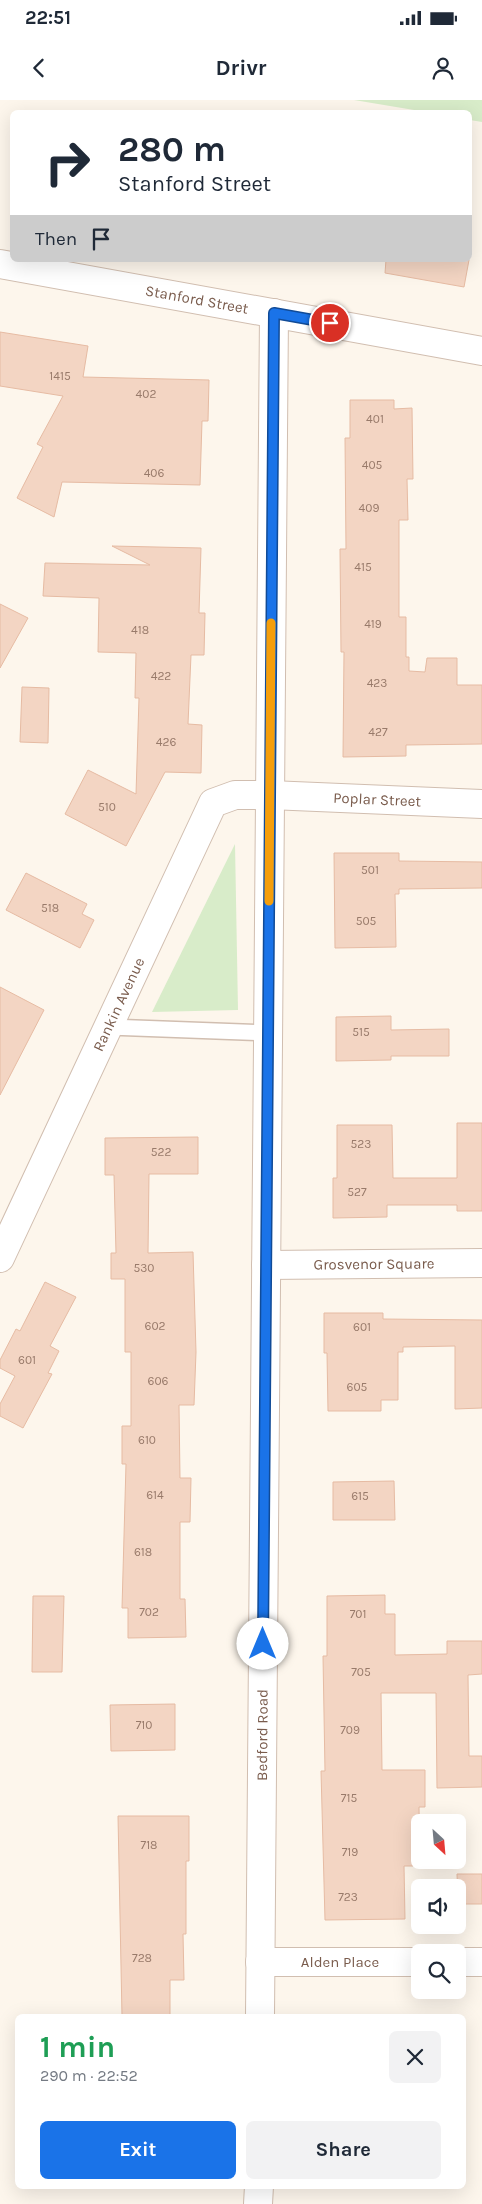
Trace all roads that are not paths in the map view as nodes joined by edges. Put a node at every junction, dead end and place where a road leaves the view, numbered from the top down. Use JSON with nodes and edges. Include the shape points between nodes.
{"nodes":[{"id":1,"x":0,"y":264,"type":"edge"},
{"id":2,"x":274,"y":313,"type":"junction"},
{"id":3,"x":482,"y":351,"type":"edge"},
{"id":4,"x":270,"y":795,"type":"junction"},
{"id":5,"x":482,"y":804,"type":"edge"},
{"id":6,"x":109,"y":1028,"type":"junction"},
{"id":7,"x":268,"y":1033,"type":"junction"},
{"id":8,"x":0,"y":1258,"type":"edge"},
{"id":9,"x":482,"y":1263,"type":"edge"},
{"id":10,"x":266,"y":1265,"type":"junction"},
{"id":11,"x":260,"y":1962,"type":"junction"},
{"id":12,"x":411,"y":1962,"type":"edge"},
{"id":13,"x":466,"y":1962,"type":"edge"},
{"id":14,"x":482,"y":1962,"type":"edge"},
{"id":15,"x":260,"y":2014,"type":"edge"},
{"id":16,"x":259,"y":2189,"type":"edge"},
{"id":17,"x":258,"y":2204,"type":"edge"}],
"edges":[{"from":1,"to":2,"type":"street","name":"Stanford Street"},
{"from":2,"to":3,"type":"street","name":"Stanford Street"},
{"from":2,"to":4,"type":"street","name":"Bedford Road"},
{"from":4,"to":5,"type":"street","name":"Poplar Street"},
{"from":4,"to":6,"type":"street","name":"Rankin Avenue","via":[[235,796],[213,803]]},
{"from":4,"to":7,"type":"street","name":"Bedford Road"},
{"from":6,"to":7,"type":"lane"},
{"from":6,"to":8,"type":"street","name":"Rankin Avenue"},
{"from":7,"to":10,"type":"street","name":"Bedford Road"},
{"from":9,"to":10,"type":"street","name":"Grosvenor Square"},
{"from":10,"to":11,"type":"street","name":"Bedford Road"},
{"from":11,"to":12,"type":"street","name":"Alden Place"},
{"from":11,"to":15,"type":"street","name":"Bedford Road"},
{"from":13,"to":14,"type":"street"},
{"from":16,"to":17,"type":"street"}]}
